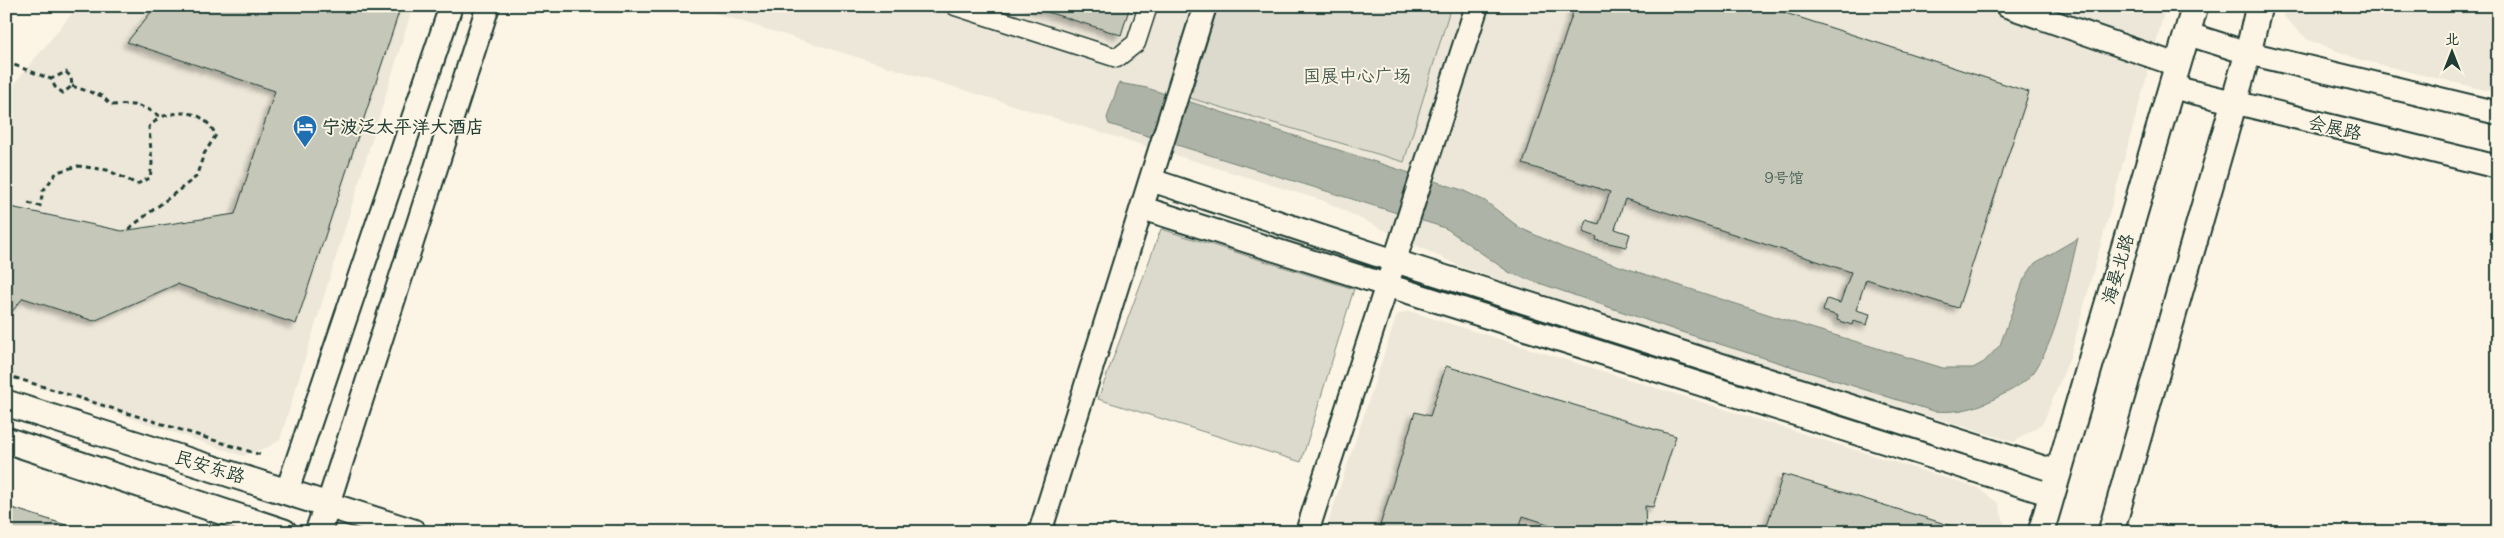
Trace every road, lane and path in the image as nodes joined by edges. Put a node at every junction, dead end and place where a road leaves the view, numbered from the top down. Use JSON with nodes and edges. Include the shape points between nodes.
{"nodes":[{"id":1,"x":451,"y":6,"type":"edge"},
{"id":2,"x":488,"y":6,"type":"edge"},
{"id":3,"x":955,"y":6,"type":"edge"},
{"id":4,"x":1148,"y":6,"type":"edge"},
{"id":5,"x":1205,"y":6,"type":"edge"},
{"id":6,"x":1477,"y":6,"type":"edge"},
{"id":7,"x":2007,"y":6,"type":"edge"},
{"id":8,"x":2195,"y":6,"type":"edge"},
{"id":9,"x":2259,"y":6,"type":"edge"},
{"id":10,"x":2188,"y":34,"type":"junction"},
{"id":11,"x":2248,"y":53,"type":"junction"},
{"id":12,"x":6,"y":62,"type":"edge"},
{"id":13,"x":2175,"y":76,"type":"junction"},
{"id":14,"x":51,"y":79,"type":"junction"},
{"id":15,"x":72,"y":86,"type":"junction"},
{"id":16,"x":2232,"y":104,"type":"junction"},
{"id":17,"x":2498,"y":113,"type":"edge"},
{"id":18,"x":160,"y":117,"type":"junction"},
{"id":19,"x":2498,"y":167,"type":"edge"},
{"id":20,"x":1151,"y":180,"type":"junction"},
{"id":21,"x":28,"y":203,"type":"dead end"},
{"id":22,"x":1142,"y":208,"type":"junction"},
{"id":23,"x":127,"y":230,"type":"dead end"},
{"id":24,"x":1395,"y":261,"type":"junction"},
{"id":25,"x":1388,"y":285,"type":"junction"},
{"id":26,"x":6,"y":375,"type":"edge"},
{"id":27,"x":6,"y":403,"type":"edge"},
{"id":28,"x":6,"y":440,"type":"edge"},
{"id":29,"x":262,"y":455,"type":"dead end"},
{"id":30,"x":2055,"y":484,"type":"junction"},
{"id":31,"x":287,"y":491,"type":"junction"},
{"id":32,"x":328,"y":504,"type":"junction"},
{"id":33,"x":279,"y":531,"type":"edge"},
{"id":34,"x":318,"y":532,"type":"edge"},
{"id":35,"x":413,"y":532,"type":"edge"},
{"id":36,"x":1040,"y":532,"type":"edge"},
{"id":37,"x":1308,"y":532,"type":"edge"},
{"id":38,"x":2041,"y":532,"type":"edge"},
{"id":39,"x":2111,"y":532,"type":"edge"}],
"edges":[{"from":1,"to":31,"type":"street"},
{"from":2,"to":32,"type":"street"},
{"from":3,"to":4,"type":"street","via":[[1117,58],[1136,43]]},
{"from":5,"to":20,"type":"street"},
{"from":6,"to":24,"type":"street"},
{"from":7,"to":13,"type":"street","name":"会展路"},
{"from":8,"to":10,"type":"main road","name":"海晏北路"},
{"from":9,"to":11,"type":"main road"},
{"from":10,"to":11,"type":"street"},
{"from":10,"to":13,"type":"main road","name":"海晏北路"},
{"from":11,"to":16,"type":"main road"},
{"from":11,"to":17,"type":"street"},
{"from":12,"to":14,"type":"path"},
{"from":13,"to":16,"type":"street","name":"会展路"},
{"from":13,"to":30,"type":"main road","name":"海晏北路"},
{"from":14,"to":15,"type":"path","via":[[63,92]]},
{"from":14,"to":15,"type":"path","via":[[66,72]]},
{"from":15,"to":18,"type":"path","via":[[102,96],[112,105],[134,104],[149,108]]},
{"from":16,"to":19,"type":"street","name":"会展路"},
{"from":16,"to":39,"type":"main road"},
{"from":18,"to":21,"type":"path","via":[[149,128],[150,178],[137,184],[107,170],[78,166],[57,172],[43,191],[40,206]]},
{"from":18,"to":23,"type":"path","via":[[178,112],[196,115],[208,121],[216,135],[204,154],[196,177]]},
{"from":20,"to":22,"type":"street"},
{"from":20,"to":24,"type":"street"},
{"from":22,"to":25,"type":"street"},
{"from":22,"to":36,"type":"street"},
{"from":24,"to":25,"type":"street"},
{"from":24,"to":30,"type":"street"},
{"from":25,"to":30,"type":"street"},
{"from":25,"to":37,"type":"street"},
{"from":26,"to":29,"type":"path"},
{"from":27,"to":31,"type":"main road","name":"民安东路"},
{"from":28,"to":33,"type":"main road"},
{"from":30,"to":38,"type":"main road","name":"海晏北路"},
{"from":31,"to":32,"type":"main road","name":"民安东路"},
{"from":31,"to":33,"type":"main road"},
{"from":32,"to":34,"type":"main road"},
{"from":32,"to":35,"type":"main road","name":"民安东路"}]}
